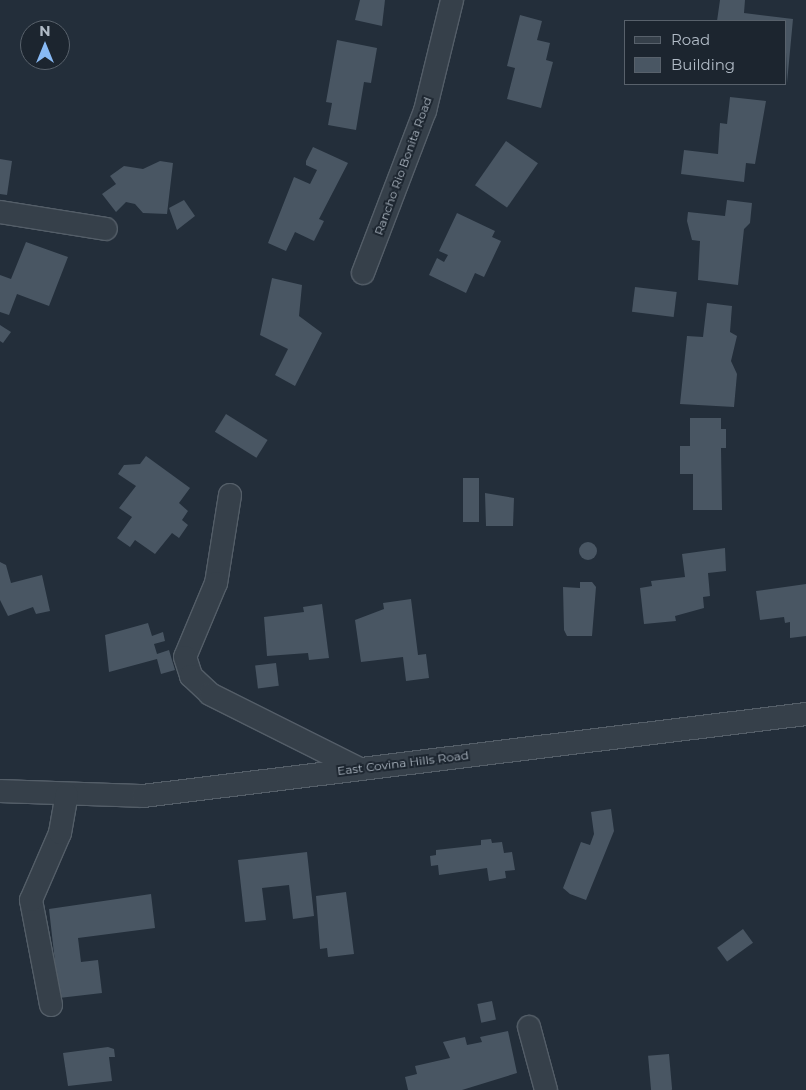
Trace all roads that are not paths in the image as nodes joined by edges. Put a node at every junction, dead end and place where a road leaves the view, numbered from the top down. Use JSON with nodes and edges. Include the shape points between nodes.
{"nodes":[{"id":1,"x":452,"y":0,"type":"edge"},
{"id":2,"x":0,"y":212,"type":"edge"},
{"id":3,"x":106,"y":229,"type":"dead end"},
{"id":4,"x":364,"y":273,"type":"dead end"},
{"id":5,"x":230,"y":495,"type":"dead end"},
{"id":6,"x":806,"y":714,"type":"edge"},
{"id":7,"x":358,"y":768,"type":"junction"},
{"id":8,"x":0,"y":791,"type":"edge"},
{"id":9,"x":67,"y":795,"type":"junction"},
{"id":10,"x":51,"y":1005,"type":"dead end"},
{"id":11,"x":529,"y":1027,"type":"dead end"},
{"id":12,"x":546,"y":1090,"type":"edge"}],
"edges":[{"from":1,"to":4,"type":"street","name":"Rancho Rio Bonita Road","via":[[425,111]]},
{"from":2,"to":3,"type":"street"},
{"from":5,"to":7,"type":"street","via":[[216,583],[185,657],[191,676],[210,694]]},
{"from":6,"to":7,"type":"street","name":"East Covina Hills Road"},
{"from":7,"to":9,"type":"street","name":"East Covina Hills Road","via":[[153,795]]},
{"from":8,"to":9,"type":"street","name":"East Covina Hills Road"},
{"from":9,"to":10,"type":"street","via":[[60,834],[30,900]]},
{"from":11,"to":12,"type":"street"}]}
